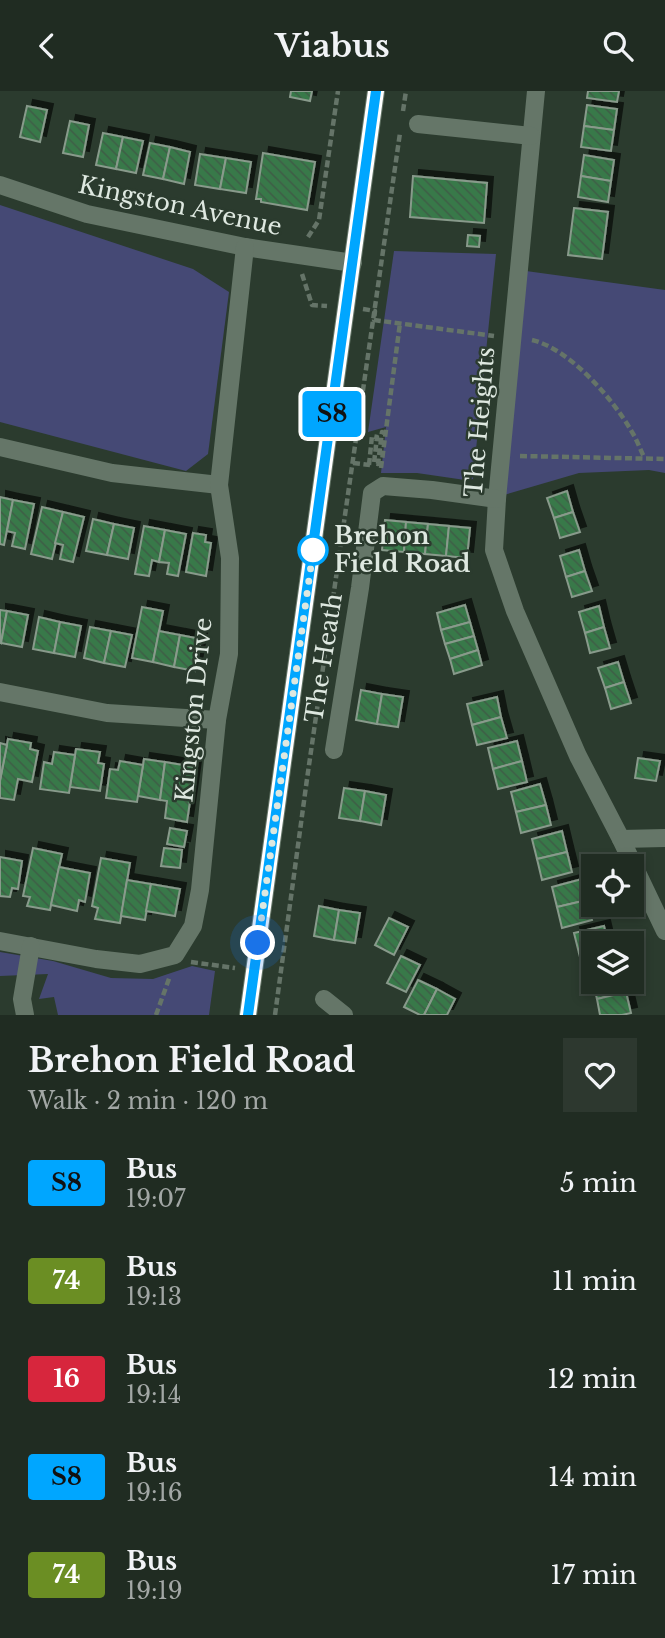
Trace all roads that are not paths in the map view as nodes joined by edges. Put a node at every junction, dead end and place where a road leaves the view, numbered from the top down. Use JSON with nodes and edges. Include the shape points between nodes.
{"nodes":[{"id":1,"x":376,"y":91,"type":"edge"},
{"id":2,"x":536,"y":91,"type":"edge"},
{"id":3,"x":410,"y":121,"type":"road end"},
{"id":4,"x":531,"y":136,"type":"junction"},
{"id":5,"x":0,"y":185,"type":"edge"},
{"id":6,"x":245,"y":247,"type":"junction"},
{"id":7,"x":353,"y":263,"type":"junction"},
{"id":8,"x":0,"y":447,"type":"edge"},
{"id":9,"x":219,"y":485,"type":"junction"},
{"id":10,"x":497,"y":499,"type":"junction"},
{"id":11,"x":0,"y":692,"type":"edge"},
{"id":12,"x":217,"y":720,"type":"junction"},
{"id":13,"x":334,"y":750,"type":"dead end"},
{"id":14,"x":665,"y":838,"type":"edge"},
{"id":15,"x":621,"y":839,"type":"junction"},
{"id":16,"x":665,"y":931,"type":"edge"},
{"id":17,"x":0,"y":941,"type":"edge"},
{"id":18,"x":31,"y":946,"type":"junction"},
{"id":19,"x":324,"y":999,"type":"dead end"},
{"id":20,"x":25,"y":1015,"type":"edge"},
{"id":21,"x":248,"y":1015,"type":"edge"},
{"id":22,"x":344,"y":1015,"type":"edge"}],
"edges":[{"from":1,"to":7,"type":"street"},
{"from":2,"to":4,"type":"street","name":"The Heights"},
{"from":3,"to":4,"type":"street"},
{"from":4,"to":10,"type":"street","name":"The Heights"},
{"from":5,"to":6,"type":"street","name":"Kingston Avenue","via":[[87,214]]},
{"from":6,"to":7,"type":"street","name":"Kingston Avenue"},
{"from":6,"to":9,"type":"street","name":"Kingston Drive"},
{"from":7,"to":21,"type":"street"},
{"from":8,"to":9,"type":"street","via":[[112,473]]},
{"from":9,"to":12,"type":"street","name":"Kingston Drive","via":[[230,558],[229,654]]},
{"from":10,"to":13,"type":"street","name":"The Heath","via":[[383,486],[372,493]]},
{"from":10,"to":15,"type":"street","name":"The Heights","via":[[495,549],[515,611],[578,756]]},
{"from":11,"to":12,"type":"street","via":[[107,713]]},
{"from":12,"to":18,"type":"street","name":"Kingston Drive","via":[[200,890],[180,958],[140,964]]},
{"from":14,"to":15,"type":"street"},
{"from":15,"to":16,"type":"street","name":"The Heights"},
{"from":17,"to":18,"type":"street"},
{"from":18,"to":20,"type":"street","via":[[22,999]]},
{"from":19,"to":22,"type":"street"}]}
